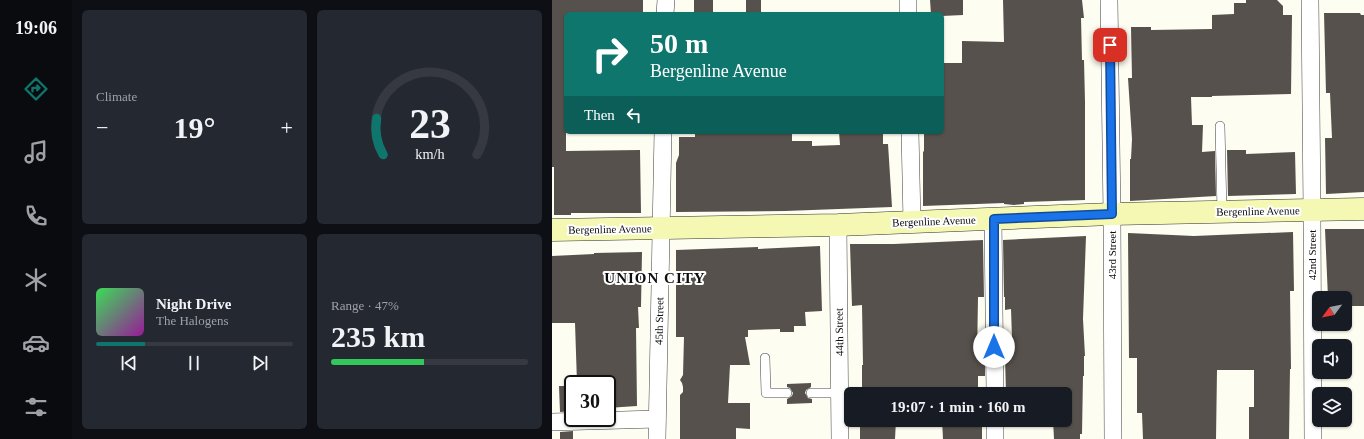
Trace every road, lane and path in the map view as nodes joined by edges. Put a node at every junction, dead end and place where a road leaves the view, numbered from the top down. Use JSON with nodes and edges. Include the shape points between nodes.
{"nodes":[{"id":1,"x":666,"y":0,"type":"edge"},
{"id":2,"x":908,"y":0,"type":"edge"},
{"id":3,"x":1109,"y":0,"type":"edge"},
{"id":4,"x":1310,"y":0,"type":"edge"},
{"id":5,"x":666,"y":12,"type":"edge"},
{"id":6,"x":908,"y":12,"type":"edge"},
{"id":7,"x":1220,"y":126,"type":"dead end"},
{"id":8,"x":663,"y":134,"type":"edge"},
{"id":9,"x":910,"y":134,"type":"edge"},
{"id":10,"x":1364,"y":209,"type":"edge"},
{"id":11,"x":1312,"y":210,"type":"junction"},
{"id":12,"x":1222,"y":212,"type":"junction"},
{"id":13,"x":1112,"y":214,"type":"junction"},
{"id":14,"x":994,"y":219,"type":"junction"},
{"id":15,"x":912,"y":222,"type":"junction"},
{"id":16,"x":838,"y":225,"type":"junction"},
{"id":17,"x":660,"y":228,"type":"junction"},
{"id":18,"x":552,"y":230,"type":"edge"},
{"id":19,"x":765,"y":358,"type":"dead end"},
{"id":20,"x":995,"y":387,"type":"edge"},
{"id":21,"x":787,"y":393,"type":"dead end"},
{"id":22,"x":811,"y":393,"type":"dead end"},
{"id":23,"x":840,"y":393,"type":"junction"},
{"id":24,"x":657,"y":420,"type":"junction"},
{"id":25,"x":552,"y":422,"type":"edge"},
{"id":26,"x":995,"y":427,"type":"edge"},
{"id":27,"x":657,"y":439,"type":"edge"},
{"id":28,"x":840,"y":439,"type":"edge"},
{"id":29,"x":995,"y":439,"type":"edge"},
{"id":30,"x":1112,"y":439,"type":"edge"},
{"id":31,"x":1313,"y":439,"type":"edge"}],
"edges":[{"from":1,"to":5,"type":"street"},
{"from":2,"to":6,"type":"street"},
{"from":3,"to":13,"type":"street","name":"43rd Street"},
{"from":4,"to":11,"type":"street","name":"42nd Street"},
{"from":7,"to":12,"type":"lane"},
{"from":8,"to":17,"type":"street","name":"45th Street"},
{"from":9,"to":15,"type":"street"},
{"from":10,"to":11,"type":"street","name":"Bergenline Avenue"},
{"from":11,"to":12,"type":"street","name":"Bergenline Avenue"},
{"from":11,"to":31,"type":"street","name":"42nd Street"},
{"from":12,"to":13,"type":"street","name":"Bergenline Avenue"},
{"from":13,"to":14,"type":"street","name":"Bergenline Avenue"},
{"from":13,"to":30,"type":"street","name":"43rd Street"},
{"from":14,"to":15,"type":"street","name":"Bergenline Avenue"},
{"from":14,"to":20,"type":"street"},
{"from":15,"to":16,"type":"street","name":"Bergenline Avenue"},
{"from":16,"to":17,"type":"street","name":"Bergenline Avenue"},
{"from":16,"to":23,"type":"street","name":"44th Street"},
{"from":17,"to":18,"type":"street","name":"Bergenline Avenue"},
{"from":17,"to":24,"type":"street","name":"45th Street"},
{"from":19,"to":21,"type":"lane","via":[[766,393]]},
{"from":22,"to":23,"type":"lane"},
{"from":23,"to":28,"type":"street","name":"44th Street"},
{"from":24,"to":25,"type":"street"},
{"from":24,"to":27,"type":"street","name":"45th Street"},
{"from":26,"to":29,"type":"street"}]}
